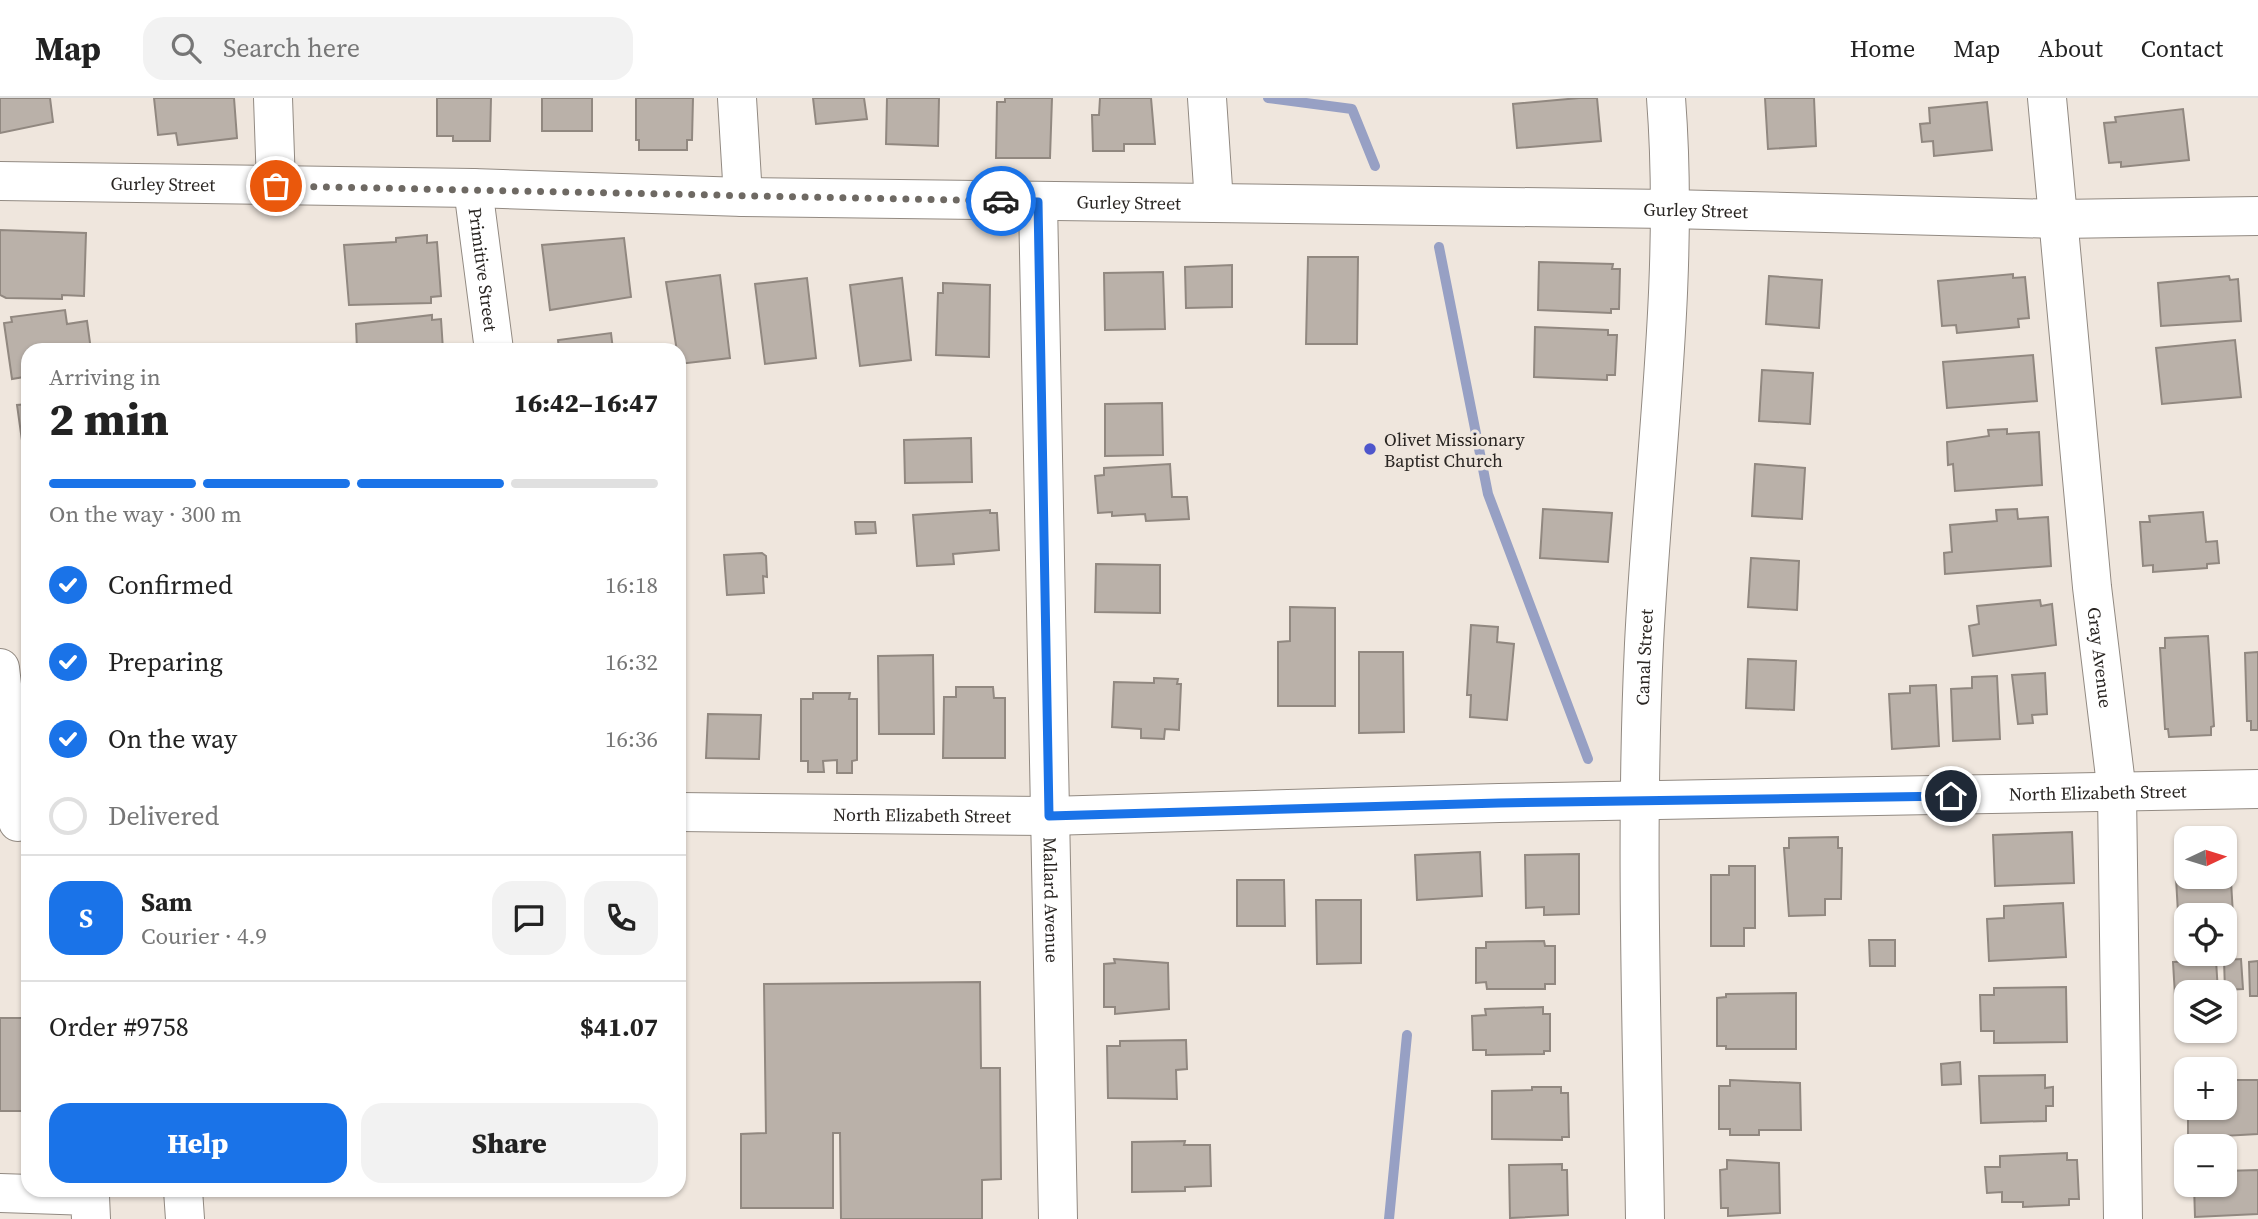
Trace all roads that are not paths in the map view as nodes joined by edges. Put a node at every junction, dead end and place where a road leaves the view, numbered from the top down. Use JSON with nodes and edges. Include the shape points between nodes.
{"nodes":[{"id":1,"x":273,"y":98,"type":"edge"},
{"id":2,"x":737,"y":98,"type":"edge"},
{"id":3,"x":1207,"y":98,"type":"edge"},
{"id":4,"x":1666,"y":98,"type":"edge"},
{"id":5,"x":2047,"y":98,"type":"edge"},
{"id":6,"x":0,"y":181,"type":"edge"},
{"id":7,"x":276,"y":186,"type":"junction"},
{"id":8,"x":473,"y":188,"type":"junction"},
{"id":9,"x":743,"y":197,"type":"junction"},
{"id":10,"x":1038,"y":202,"type":"junction"},
{"id":11,"x":1214,"y":203,"type":"junction"},
{"id":12,"x":1669,"y":209,"type":"junction"},
{"id":13,"x":2258,"y":216,"type":"edge"},
{"id":14,"x":2058,"y":219,"type":"junction"},
{"id":15,"x":493,"y":343,"type":"edge"},
{"id":16,"x":0,"y":668,"type":"edge"},
{"id":17,"x":2258,"y":789,"type":"edge"},
{"id":18,"x":2117,"y":793,"type":"junction"},
{"id":19,"x":1638,"y":802,"type":"junction"},
{"id":20,"x":686,"y":812,"type":"edge"},
{"id":21,"x":1049,"y":816,"type":"junction"},
{"id":22,"x":15,"y":821,"type":"edge"},
{"id":23,"x":0,"y":1193,"type":"edge"},
{"id":24,"x":21,"y":1194,"type":"edge"},
{"id":25,"x":90,"y":1197,"type":"edge"},
{"id":26,"x":183,"y":1197,"type":"edge"},
{"id":27,"x":91,"y":1219,"type":"edge"},
{"id":28,"x":185,"y":1219,"type":"edge"},
{"id":29,"x":1058,"y":1219,"type":"edge"},
{"id":30,"x":1645,"y":1219,"type":"edge"},
{"id":31,"x":2123,"y":1219,"type":"edge"}],
"edges":[{"from":1,"to":7,"type":"street"},
{"from":2,"to":9,"type":"street"},
{"from":3,"to":11,"type":"street"},
{"from":4,"to":12,"type":"street","name":"Canal Street"},
{"from":5,"to":14,"type":"street","name":"Gray Avenue"},
{"from":6,"to":7,"type":"street","name":"Gurley Street"},
{"from":7,"to":8,"type":"street","name":"Gurley Street"},
{"from":8,"to":9,"type":"street","name":"Gurley Street"},
{"from":8,"to":15,"type":"street","name":"Primitive Street"},
{"from":9,"to":10,"type":"street","name":"Gurley Street"},
{"from":10,"to":11,"type":"street","name":"Gurley Street"},
{"from":10,"to":21,"type":"street","name":"Mallard Avenue"},
{"from":11,"to":12,"type":"street","name":"Gurley Street"},
{"from":12,"to":14,"type":"street","name":"Gurley Street"},
{"from":12,"to":19,"type":"street","name":"Canal Street"},
{"from":13,"to":14,"type":"street","name":"Gurley Street"},
{"from":14,"to":18,"type":"street","name":"Gray Avenue","via":[[2092,587]]},
{"from":16,"to":22,"type":"street"},
{"from":17,"to":18,"type":"street","name":"North Elizabeth Street"},
{"from":18,"to":19,"type":"street","name":"North Elizabeth Street"},
{"from":18,"to":31,"type":"street","name":"Gray Avenue"},
{"from":19,"to":21,"type":"street","name":"North Elizabeth Street"},
{"from":19,"to":30,"type":"street","name":"Canal Street"},
{"from":20,"to":21,"type":"street","name":"North Elizabeth Street"},
{"from":21,"to":29,"type":"street","name":"Mallard Avenue"},
{"from":23,"to":24,"type":"street"},
{"from":25,"to":27,"type":"street"},
{"from":26,"to":28,"type":"street"}]}
